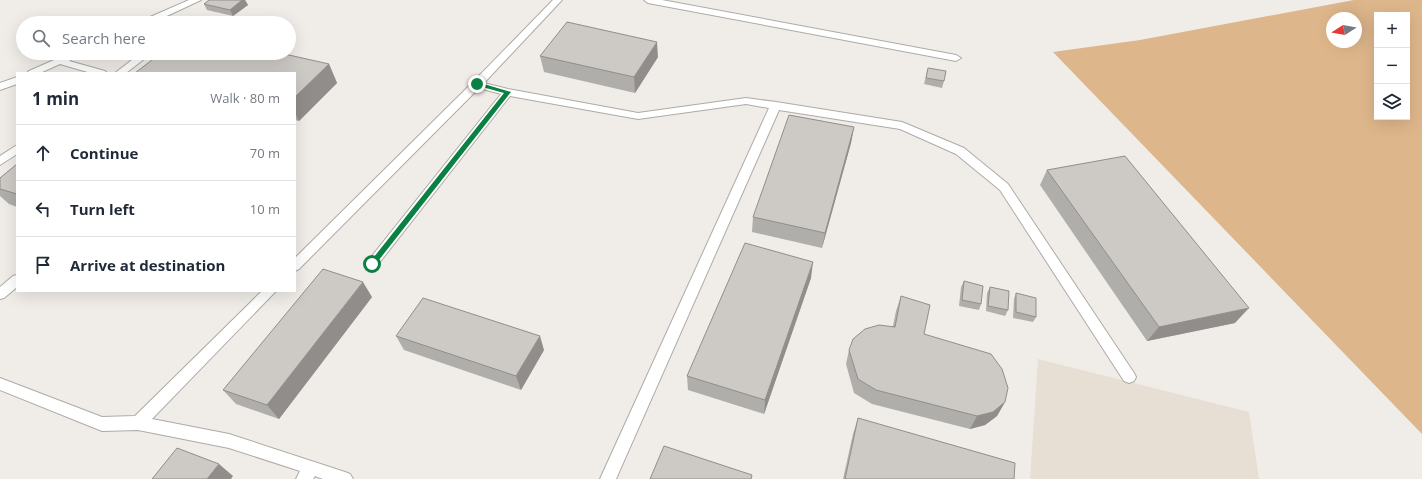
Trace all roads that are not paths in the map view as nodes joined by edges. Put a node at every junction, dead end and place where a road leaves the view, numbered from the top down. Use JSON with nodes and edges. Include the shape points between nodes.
{"nodes":[{"id":1,"x":197,"y":0,"type":"edge"},
{"id":2,"x":558,"y":0,"type":"edge"},
{"id":3,"x":648,"y":0,"type":"edge"},
{"id":4,"x":160,"y":16,"type":"edge"},
{"id":5,"x":956,"y":58,"type":"dead end"},
{"id":6,"x":138,"y":60,"type":"edge"},
{"id":7,"x":59,"y":61,"type":"joint"},
{"id":8,"x":34,"y":72,"type":"edge"},
{"id":9,"x":98,"y":72,"type":"edge"},
{"id":10,"x":121,"y":72,"type":"edge"},
{"id":11,"x":16,"y":80,"type":"edge"},
{"id":12,"x":477,"y":84,"type":"junction"},
{"id":13,"x":0,"y":87,"type":"edge"},
{"id":14,"x":508,"y":92,"type":"junction"},
{"id":15,"x":776,"y":105,"type":"junction"},
{"id":16,"x":16,"y":150,"type":"edge"},
{"id":17,"x":0,"y":161,"type":"edge"},
{"id":18,"x":372,"y":264,"type":"dead end"},
{"id":19,"x":296,"y":265,"type":"edge"},
{"id":20,"x":16,"y":281,"type":"edge"},
{"id":21,"x":269,"y":292,"type":"edge"},
{"id":22,"x":0,"y":294,"type":"edge"},
{"id":23,"x":1130,"y":377,"type":"dead end"},
{"id":24,"x":0,"y":384,"type":"edge"},
{"id":25,"x":138,"y":423,"type":"junction"},
{"id":26,"x":308,"y":474,"type":"edge"},
{"id":27,"x":345,"y":479,"type":"edge"},
{"id":28,"x":608,"y":479,"type":"edge"}],
"edges":[{"from":1,"to":4,"type":"lane"},
{"from":2,"to":12,"type":"lane"},
{"from":3,"to":5,"type":"lane"},
{"from":6,"to":10,"type":"lane"},
{"from":7,"to":8,"type":"lane"},
{"from":7,"to":9,"type":"lane"},
{"from":11,"to":13,"type":"lane"},
{"from":12,"to":14,"type":"lane"},
{"from":12,"to":19,"type":"lane"},
{"from":14,"to":15,"type":"lane","via":[[638,116],[746,101]]},
{"from":14,"to":18,"type":"lane"},
{"from":15,"to":23,"type":"lane","via":[[902,126],[960,151],[1004,187]]},
{"from":15,"to":28,"type":"lane"},
{"from":16,"to":17,"type":"lane"},
{"from":20,"to":22,"type":"lane"},
{"from":21,"to":25,"type":"lane"},
{"from":24,"to":25,"type":"lane","via":[[102,424]]},
{"from":25,"to":26,"type":"lane","via":[[229,441]]},
{"from":26,"to":27,"type":"lane"}]}
